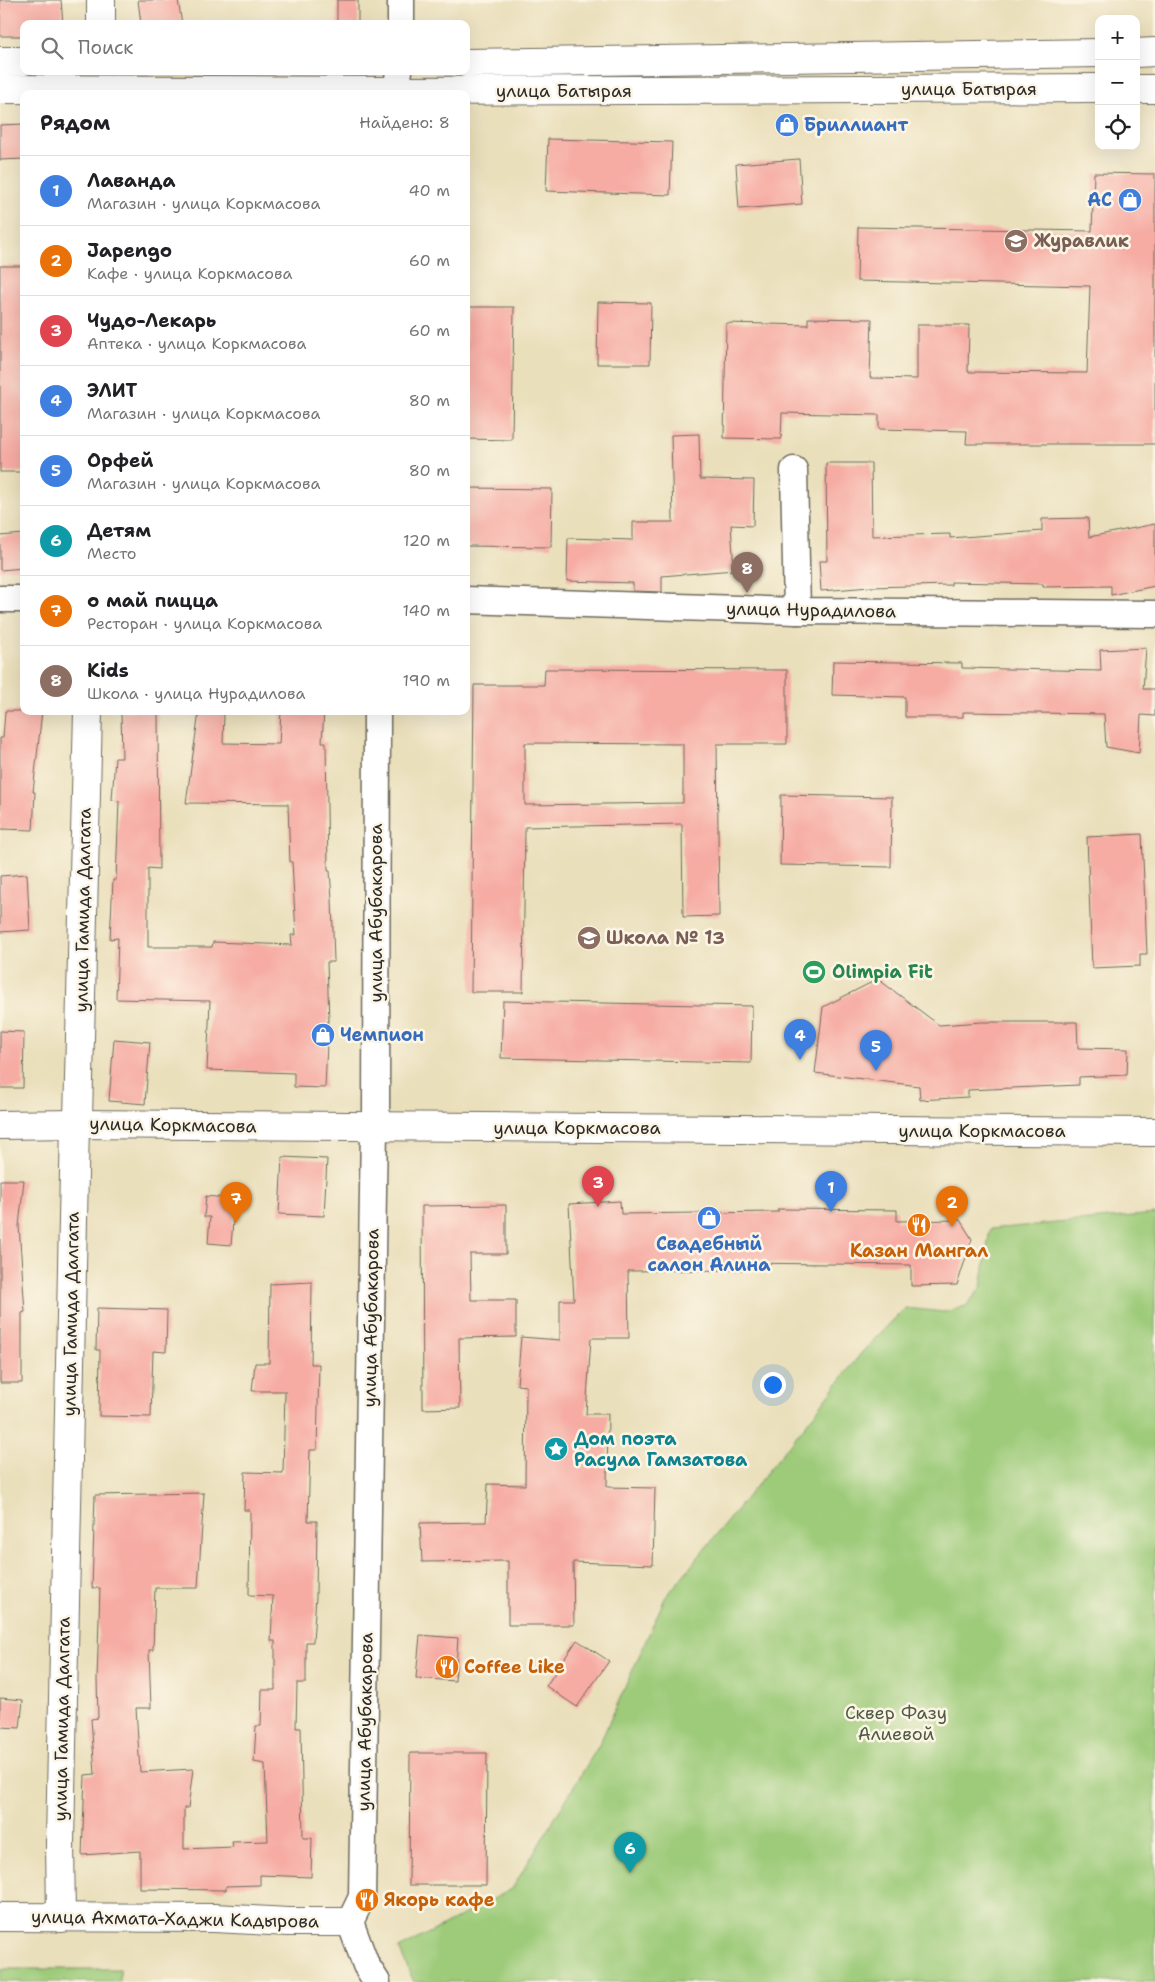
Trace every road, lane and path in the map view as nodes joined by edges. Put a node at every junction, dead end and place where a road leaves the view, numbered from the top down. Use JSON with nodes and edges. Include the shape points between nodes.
{"nodes":[{"id":1,"x":101,"y":0,"type":"edge"},
{"id":2,"x":401,"y":0,"type":"edge"},
{"id":3,"x":101,"y":20,"type":"edge"},
{"id":4,"x":401,"y":20,"type":"edge"},
{"id":5,"x":1155,"y":52,"type":"edge"},
{"id":6,"x":1095,"y":53,"type":"edge"},
{"id":7,"x":1140,"y":53,"type":"edge"},
{"id":8,"x":0,"y":61,"type":"edge"},
{"id":9,"x":20,"y":61,"type":"edge"},
{"id":10,"x":470,"y":64,"type":"edge"},
{"id":11,"x":102,"y":85,"type":"edge"},
{"id":12,"x":398,"y":85,"type":"edge"},
{"id":13,"x":1095,"y":88,"type":"edge"},
{"id":14,"x":0,"y":89,"type":"edge"},
{"id":15,"x":1140,"y":89,"type":"edge"},
{"id":16,"x":1155,"y":89,"type":"edge"},
{"id":17,"x":794,"y":470,"type":"dead end"},
{"id":18,"x":0,"y":599,"type":"edge"},
{"id":19,"x":20,"y":599,"type":"edge"},
{"id":20,"x":470,"y":600,"type":"edge"},
{"id":21,"x":797,"y":611,"type":"junction"},
{"id":22,"x":1155,"y":614,"type":"edge"},
{"id":23,"x":88,"y":715,"type":"edge"},
{"id":24,"x":377,"y":715,"type":"edge"},
{"id":25,"x":76,"y":1124,"type":"junction"},
{"id":26,"x":0,"y":1125,"type":"edge"},
{"id":27,"x":374,"y":1127,"type":"junction"},
{"id":28,"x":1155,"y":1132,"type":"edge"},
{"id":29,"x":0,"y":1917,"type":"edge"},
{"id":30,"x":61,"y":1918,"type":"junction"},
{"id":31,"x":350,"y":1922,"type":"junction"},
{"id":32,"x":377,"y":1982,"type":"edge"}],
"edges":[{"from":1,"to":3,"type":"main road"},
{"from":2,"to":4,"type":"street"},
{"from":5,"to":7,"type":"main road"},
{"from":6,"to":10,"type":"main road","name":"улица Батырая"},
{"from":8,"to":9,"type":"main road"},
{"from":11,"to":12,"type":"main road","name":"улица Батырая"},
{"from":11,"to":14,"type":"main road","name":"улица Батырая"},
{"from":12,"to":13,"type":"main road","name":"улица Батырая"},
{"from":15,"to":16,"type":"main road"},
{"from":17,"to":21,"type":"street"},
{"from":18,"to":19,"type":"street"},
{"from":20,"to":21,"type":"street","name":"улица Нурадилова"},
{"from":21,"to":22,"type":"street","name":"улица Нурадилова"},
{"from":23,"to":25,"type":"main road","name":"улица Гамида Далгата"},
{"from":24,"to":27,"type":"street","name":"улица Абубакарова"},
{"from":25,"to":26,"type":"main road","name":"улица Коркмасова"},
{"from":25,"to":27,"type":"main road","name":"улица Коркмасова"},
{"from":25,"to":30,"type":"main road","name":"улица Гамида Далгата"},
{"from":27,"to":28,"type":"main road","name":"улица Коркмасова"},
{"from":27,"to":31,"type":"street","name":"улица Абубакарова","via":[[362,1897]]},
{"from":29,"to":30,"type":"main road","name":"улица Ахмата-Хаджи Кадырова"},
{"from":30,"to":31,"type":"main road","name":"улица Ахмата-Хаджи Кадырова"},
{"from":31,"to":32,"type":"street","via":[[366,1965]]}]}
